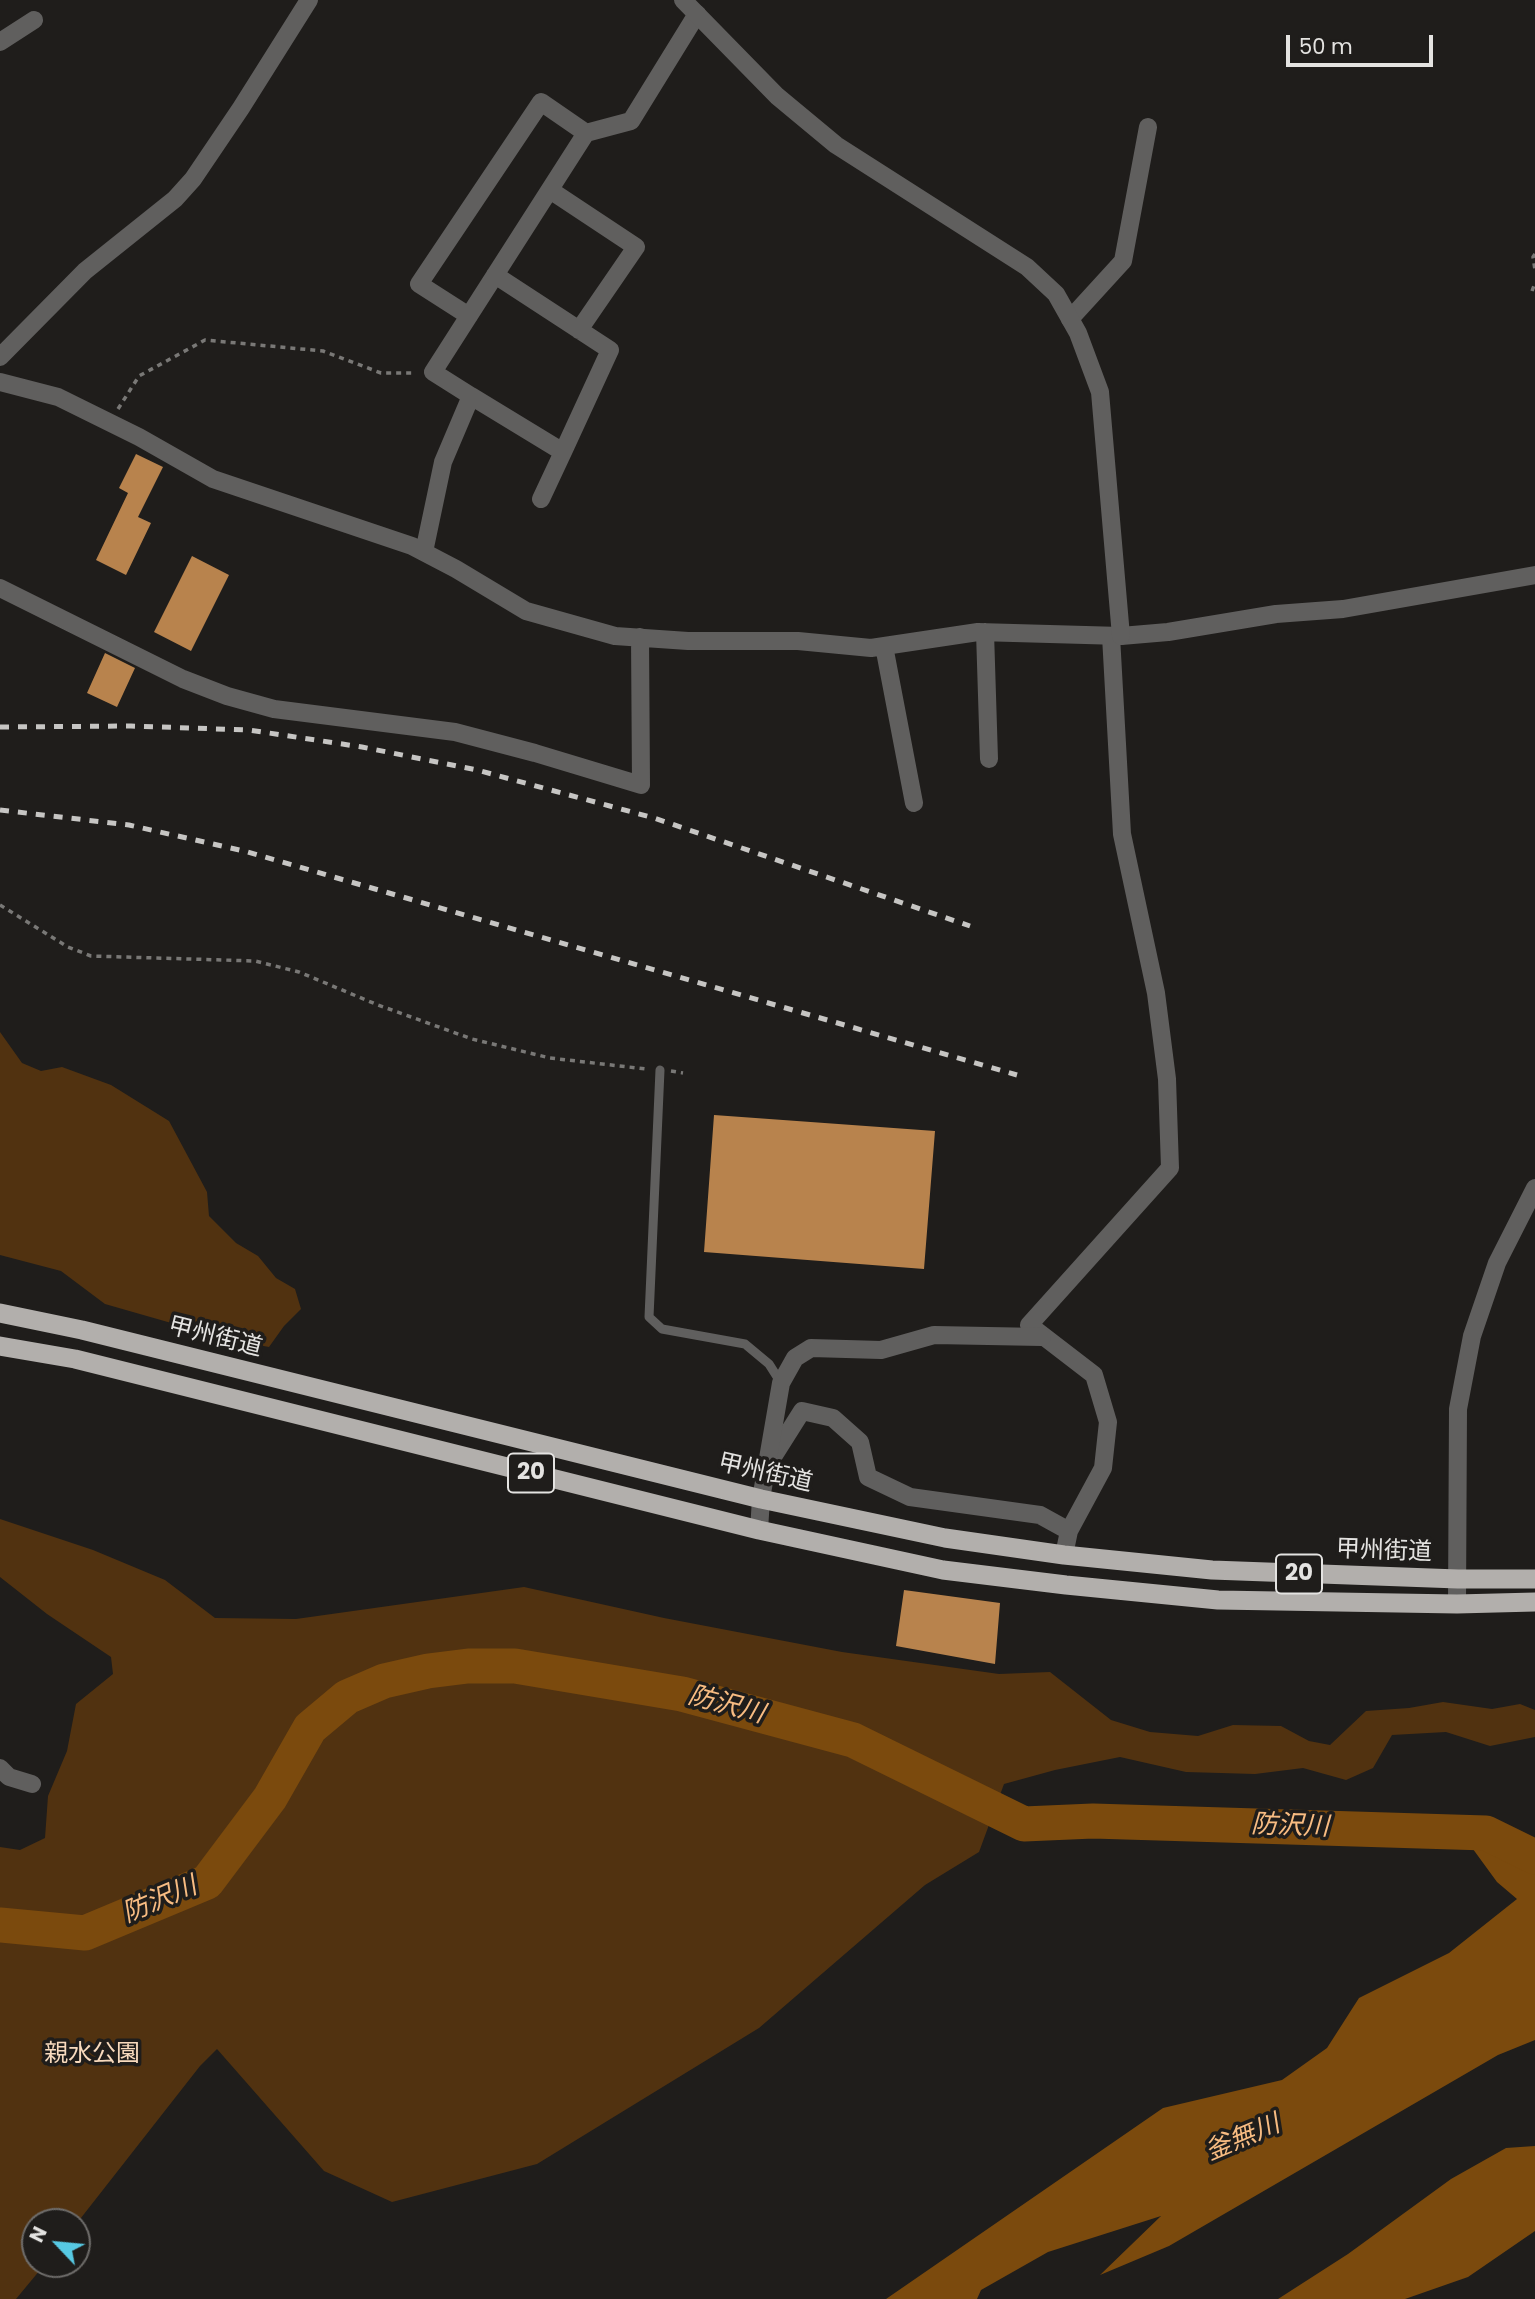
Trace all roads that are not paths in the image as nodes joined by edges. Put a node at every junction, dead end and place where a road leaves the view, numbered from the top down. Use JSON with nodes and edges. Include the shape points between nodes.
{"nodes":[{"id":1,"x":309,"y":0,"type":"edge"},
{"id":2,"x":683,"y":0,"type":"edge"},
{"id":3,"x":697,"y":14,"type":"junction"},
{"id":4,"x":34,"y":20,"type":"dead end"},
{"id":5,"x":0,"y":42,"type":"edge"},
{"id":6,"x":1148,"y":127,"type":"dead end"},
{"id":7,"x":586,"y":133,"type":"junction"},
{"id":8,"x":550,"y":190,"type":"junction"},
{"id":9,"x":495,"y":275,"type":"junction"},
{"id":10,"x":469,"y":316,"type":"junction"},
{"id":11,"x":1070,"y":318,"type":"junction"},
{"id":12,"x":579,"y":330,"type":"junction"},
{"id":13,"x":0,"y":357,"type":"edge"},
{"id":14,"x":0,"y":382,"type":"edge"},
{"id":15,"x":471,"y":396,"type":"junction"},
{"id":16,"x":562,"y":452,"type":"junction"},
{"id":17,"x":541,"y":499,"type":"dead end"},
{"id":18,"x":424,"y":552,"type":"junction"},
{"id":19,"x":1535,"y":575,"type":"edge"},
{"id":20,"x":0,"y":588,"type":"edge"},
{"id":21,"x":985,"y":632,"type":"junction"},
{"id":22,"x":1116,"y":636,"type":"junction"},
{"id":23,"x":640,"y":637,"type":"junction"},
{"id":24,"x":884,"y":646,"type":"junction"},
{"id":25,"x":989,"y":759,"type":"dead end"},
{"id":26,"x":914,"y":803,"type":"dead end"},
{"id":27,"x":660,"y":1070,"type":"road end"},
{"id":28,"x":1535,"y":1188,"type":"edge"},
{"id":29,"x":0,"y":1313,"type":"edge"},
{"id":30,"x":1042,"y":1337,"type":"junction"},
{"id":31,"x":0,"y":1346,"type":"edge"},
{"id":32,"x":781,"y":1382,"type":"junction"},
{"id":33,"x":766,"y":1468,"type":"junction"},
{"id":34,"x":761,"y":1499,"type":"junction"},
{"id":35,"x":759,"y":1530,"type":"junction"},
{"id":36,"x":1069,"y":1531,"type":"junction"},
{"id":37,"x":1064,"y":1555,"type":"junction"},
{"id":38,"x":1458,"y":1579,"type":"junction"},
{"id":39,"x":1535,"y":1580,"type":"edge"},
{"id":40,"x":1535,"y":1602,"type":"edge"},
{"id":41,"x":1457,"y":1604,"type":"junction"},
{"id":42,"x":0,"y":1768,"type":"edge"},
{"id":43,"x":32,"y":1784,"type":"dead end"}],
"edges":[{"from":1,"to":13,"type":"street","via":[[234,118],[175,199],[85,271]]},
{"from":2,"to":3,"type":"street"},
{"from":3,"to":7,"type":"street","via":[[631,121]]},
{"from":3,"to":11,"type":"street","via":[[776,96],[836,145],[1027,267],[1056,294]]},
{"from":4,"to":5,"type":"street"},
{"from":6,"to":11,"type":"street","via":[[1123,261]]},
{"from":7,"to":8,"type":"street"},
{"from":7,"to":10,"type":"street","via":[[541,102],[419,285]]},
{"from":8,"to":9,"type":"street"},
{"from":8,"to":12,"type":"street","via":[[636,247]]},
{"from":9,"to":10,"type":"street"},
{"from":9,"to":12,"type":"street"},
{"from":10,"to":15,"type":"street","via":[[433,372]]},
{"from":11,"to":22,"type":"street","via":[[1100,392]]},
{"from":12,"to":16,"type":"street","via":[[610,350]]},
{"from":14,"to":18,"type":"street","via":[[58,397],[213,479]]},
{"from":15,"to":16,"type":"street"},
{"from":15,"to":18,"type":"street","via":[[443,462]]},
{"from":16,"to":17,"type":"street"},
{"from":18,"to":23,"type":"street","via":[[526,611],[615,636]]},
{"from":19,"to":22,"type":"street","via":[[1343,609]]},
{"from":20,"to":23,"type":"street","via":[[183,679],[227,696],[274,709],[455,732],[640,785]]},
{"from":21,"to":22,"type":"street"},
{"from":21,"to":24,"type":"street"},
{"from":21,"to":25,"type":"street"},
{"from":22,"to":30,"type":"street","via":[[1122,834],[1156,993],[1167,1079],[1170,1168],[1030,1325]]},
{"from":23,"to":24,"type":"street"},
{"from":24,"to":26,"type":"street"},
{"from":27,"to":32,"type":"lane","via":[[649,1317],[662,1329],[745,1344],[769,1364]]},
{"from":28,"to":38,"type":"street","via":[[1497,1263],[1470,1348],[1458,1409]]},
{"from":29,"to":34,"type":"highway","name":"甲州街道","number":"20"},
{"from":30,"to":32,"type":"street","via":[[934,1335],[881,1350],[811,1348],[795,1358]]},
{"from":30,"to":36,"type":"street","via":[[1094,1375],[1108,1422],[1103,1468]]},
{"from":31,"to":35,"type":"highway","name":"甲州街道","number":"20","via":[[75,1359]]},
{"from":32,"to":33,"type":"street"},
{"from":33,"to":34,"type":"street"},
{"from":33,"to":36,"type":"street","via":[[803,1411],[833,1418],[860,1442],[868,1477],[911,1497],[1040,1515]]},
{"from":34,"to":35,"type":"street"},
{"from":34,"to":37,"type":"highway","name":"甲州街道","number":"20","via":[[945,1538]]},
{"from":35,"to":41,"type":"highway","name":"甲州街道","number":"20","via":[[943,1570],[1066,1585],[1218,1600]]},
{"from":36,"to":37,"type":"street"},
{"from":37,"to":38,"type":"highway","name":"甲州街道","number":"20","via":[[1212,1570]]},
{"from":38,"to":39,"type":"highway","name":"甲州街道","number":"20"},
{"from":38,"to":41,"type":"street"},
{"from":40,"to":41,"type":"highway","name":"甲州街道","number":"20"},
{"from":42,"to":43,"type":"street","via":[[9,1777]]}]}
